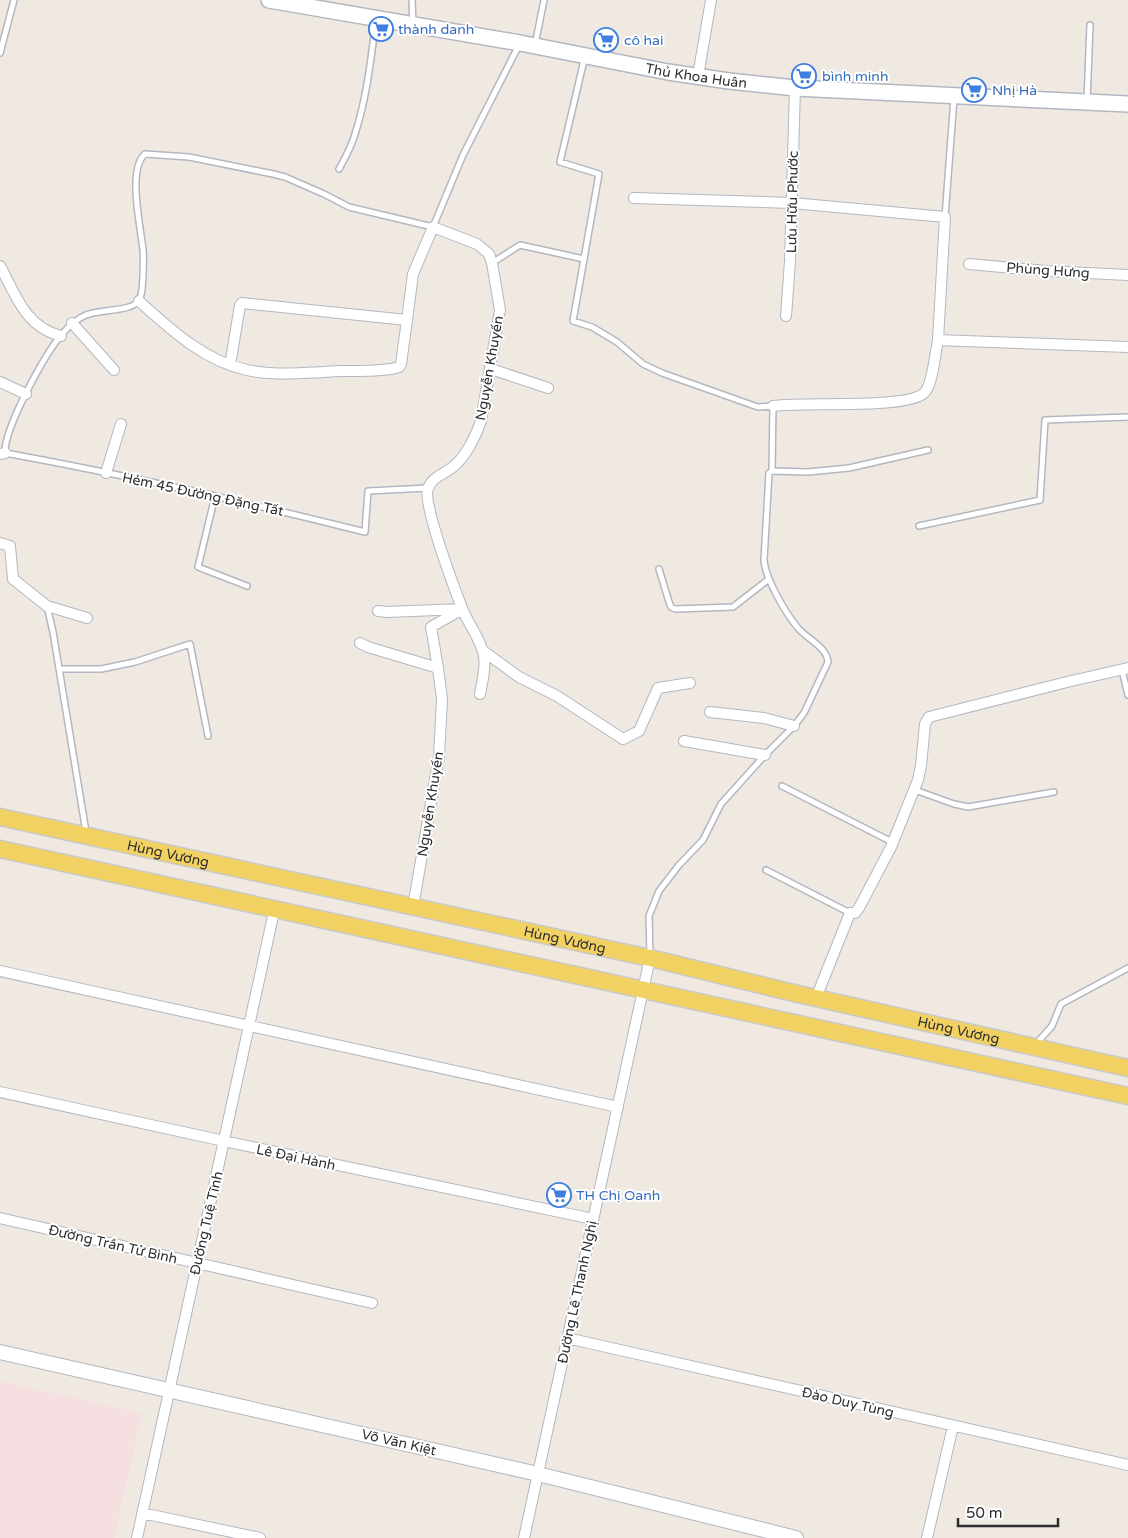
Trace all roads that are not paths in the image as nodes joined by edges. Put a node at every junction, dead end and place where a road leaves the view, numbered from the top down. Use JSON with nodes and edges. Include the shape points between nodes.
{"nodes":[{"id":1,"x":14,"y":0,"type":"edge"},
{"id":2,"x":269,"y":0,"type":"edge"},
{"id":3,"x":412,"y":0,"type":"edge"},
{"id":4,"x":544,"y":0,"type":"edge"},
{"id":5,"x":711,"y":0,"type":"edge"},
{"id":6,"x":376,"y":18,"type":"junction"},
{"id":7,"x":413,"y":24,"type":"junction"},
{"id":8,"x":1090,"y":25,"type":"dead end"},
{"id":9,"x":528,"y":44,"type":"junction"},
{"id":10,"x":0,"y":53,"type":"edge"},
{"id":11,"x":585,"y":56,"type":"junction"},
{"id":12,"x":698,"y":76,"type":"junction"},
{"id":13,"x":795,"y":88,"type":"junction"},
{"id":14,"x":954,"y":96,"type":"junction"},
{"id":15,"x":1087,"y":102,"type":"junction"},
{"id":16,"x":1128,"y":104,"type":"edge"},
{"id":17,"x":339,"y":169,"type":"dead end"},
{"id":18,"x":634,"y":198,"type":"dead end"},
{"id":19,"x":792,"y":203,"type":"junction"},
{"id":20,"x":945,"y":217,"type":"junction"},
{"id":21,"x":433,"y":228,"type":"junction"},
{"id":22,"x":584,"y":259,"type":"junction"},
{"id":23,"x":492,"y":263,"type":"junction"},
{"id":24,"x":969,"y":264,"type":"dead end"},
{"id":25,"x":0,"y":266,"type":"edge"},
{"id":26,"x":1128,"y":275,"type":"edge"},
{"id":27,"x":139,"y":301,"type":"junction"},
{"id":28,"x":786,"y":316,"type":"dead end"},
{"id":29,"x":407,"y":320,"type":"junction"},
{"id":30,"x":72,"y":323,"type":"junction"},
{"id":31,"x":61,"y":336,"type":"junction"},
{"id":32,"x":938,"y":340,"type":"junction"},
{"id":33,"x":1128,"y":348,"type":"edge"},
{"id":34,"x":230,"y":365,"type":"junction"},
{"id":35,"x":491,"y":369,"type":"junction"},
{"id":36,"x":114,"y":370,"type":"dead end"},
{"id":37,"x":0,"y":382,"type":"edge"},
{"id":38,"x":548,"y":388,"type":"dead end"},
{"id":39,"x":26,"y":394,"type":"junction"},
{"id":40,"x":773,"y":406,"type":"junction"},
{"id":41,"x":1128,"y":417,"type":"edge"},
{"id":42,"x":121,"y":424,"type":"dead end"},
{"id":43,"x":928,"y":450,"type":"dead end"},
{"id":44,"x":2,"y":454,"type":"edge"},
{"id":45,"x":772,"y":471,"type":"junction"},
{"id":46,"x":106,"y":473,"type":"junction"},
{"id":47,"x":428,"y":488,"type":"junction"},
{"id":48,"x":215,"y":496,"type":"junction"},
{"id":49,"x":919,"y":526,"type":"dead end"},
{"id":50,"x":0,"y":543,"type":"edge"},
{"id":51,"x":659,"y":569,"type":"dead end"},
{"id":52,"x":769,"y":579,"type":"junction"},
{"id":53,"x":247,"y":586,"type":"dead end"},
{"id":54,"x":47,"y":606,"type":"junction"},
{"id":55,"x":462,"y":609,"type":"junction"},
{"id":56,"x":378,"y":611,"type":"dead end"},
{"id":57,"x":87,"y":618,"type":"dead end"},
{"id":58,"x":360,"y":642,"type":"dead end"},
{"id":59,"x":482,"y":650,"type":"junction"},
{"id":60,"x":438,"y":668,"type":"junction"},
{"id":61,"x":1125,"y":669,"type":"edge"},
{"id":62,"x":59,"y":670,"type":"junction"},
{"id":63,"x":690,"y":682,"type":"dead end"},
{"id":64,"x":480,"y":694,"type":"dead end"},
{"id":65,"x":1128,"y":695,"type":"edge"},
{"id":66,"x":710,"y":712,"type":"dead end"},
{"id":67,"x":794,"y":726,"type":"junction"},
{"id":68,"x":208,"y":736,"type":"dead end"},
{"id":69,"x":684,"y":741,"type":"dead end"},
{"id":70,"x":765,"y":755,"type":"junction"},
{"id":71,"x":782,"y":786,"type":"dead end"},
{"id":72,"x":915,"y":790,"type":"junction"},
{"id":73,"x":1054,"y":792,"type":"dead end"},
{"id":74,"x":0,"y":817,"type":"edge"},
{"id":75,"x":87,"y":836,"type":"junction"},
{"id":76,"x":893,"y":842,"type":"junction"},
{"id":77,"x":0,"y":849,"type":"edge"},
{"id":78,"x":766,"y":870,"type":"dead end"},
{"id":79,"x":275,"y":907,"type":"junction"},
{"id":80,"x":413,"y":907,"type":"junction"},
{"id":81,"x":850,"y":913,"type":"junction"},
{"id":82,"x":650,"y":958,"type":"junction"},
{"id":83,"x":1128,"y":968,"type":"edge"},
{"id":84,"x":0,"y":971,"type":"edge"},
{"id":85,"x":643,"y":991,"type":"junction"},
{"id":86,"x":816,"y":998,"type":"junction"},
{"id":87,"x":250,"y":1026,"type":"junction"},
{"id":88,"x":1034,"y":1047,"type":"junction"},
{"id":89,"x":1128,"y":1068,"type":"edge"},
{"id":90,"x":1027,"y":1074,"type":"junction"},
{"id":91,"x":0,"y":1092,"type":"edge"},
{"id":92,"x":1128,"y":1096,"type":"edge"},
{"id":93,"x":618,"y":1107,"type":"junction"},
{"id":94,"x":224,"y":1141,"type":"junction"},
{"id":95,"x":0,"y":1218,"type":"edge"},
{"id":96,"x":593,"y":1220,"type":"junction"},
{"id":97,"x":197,"y":1263,"type":"junction"},
{"id":98,"x":372,"y":1303,"type":"dead end"},
{"id":99,"x":567,"y":1338,"type":"junction"},
{"id":100,"x":0,"y":1352,"type":"edge"},
{"id":101,"x":169,"y":1390,"type":"junction"},
{"id":102,"x":953,"y":1426,"type":"junction"},
{"id":103,"x":1128,"y":1465,"type":"edge"},
{"id":104,"x":538,"y":1474,"type":"junction"},
{"id":105,"x":142,"y":1513,"type":"junction"},
{"id":106,"x":777,"y":1536,"type":"edge"},
{"id":107,"x":137,"y":1538,"type":"edge"},
{"id":108,"x":260,"y":1538,"type":"edge"},
{"id":109,"x":524,"y":1538,"type":"edge"},
{"id":110,"x":796,"y":1538,"type":"edge"},
{"id":111,"x":927,"y":1538,"type":"edge"}],
"edges":[{"from":1,"to":10,"type":"lane"},
{"from":2,"to":6,"type":"main road","name":"Thủ Khoa Huân"},
{"from":3,"to":7,"type":"lane"},
{"from":4,"to":9,"type":"lane"},
{"from":5,"to":12,"type":"street"},
{"from":6,"to":7,"type":"main road","name":"Thủ Khoa Huân"},
{"from":6,"to":17,"type":"lane","via":[[355,135]]},
{"from":7,"to":9,"type":"main road","name":"Thủ Khoa Huân"},
{"from":8,"to":15,"type":"lane"},
{"from":9,"to":11,"type":"main road","name":"Thủ Khoa Huân"},
{"from":9,"to":21,"type":"lane","via":[[463,154]]},
{"from":11,"to":12,"type":"main road","name":"Thủ Khoa Huân"},
{"from":11,"to":22,"type":"lane","via":[[560,162],[599,174]]},
{"from":12,"to":13,"type":"main road","name":"Thủ Khoa Huân"},
{"from":13,"to":14,"type":"main road","name":"Thủ Khoa Huân"},
{"from":13,"to":19,"type":"street","name":"Lưu Hữu Phước"},
{"from":14,"to":15,"type":"main road","name":"Thủ Khoa Huân"},
{"from":14,"to":20,"type":"lane"},
{"from":15,"to":16,"type":"main road","name":"Thủ Khoa Huân"},
{"from":18,"to":19,"type":"street"},
{"from":19,"to":20,"type":"street"},
{"from":19,"to":28,"type":"street","name":"Lưu Hữu Phước"},
{"from":20,"to":32,"type":"street"},
{"from":21,"to":23,"type":"street","name":"Nguyễn Khuyến","via":[[477,244],[485,249]]},
{"from":21,"to":27,"type":"lane","via":[[349,207],[272,174],[189,158],[145,154],[137,176],[137,216],[144,252]]},
{"from":21,"to":29,"type":"street","via":[[413,274]]},
{"from":22,"to":23,"type":"lane","via":[[520,245]]},
{"from":22,"to":40,"type":"lane","via":[[573,321],[592,327],[617,342],[643,364],[662,373],[758,407]]},
{"from":23,"to":35,"type":"street","name":"Nguyễn Khuyến","via":[[500,310]]},
{"from":24,"to":26,"type":"street","name":"Phùng Hưng","via":[[1047,272]]},
{"from":25,"to":31,"type":"street","via":[[26,314],[43,330]]},
{"from":27,"to":30,"type":"lane","via":[[123,308],[86,315]]},
{"from":27,"to":34,"type":"street","via":[[200,351]]},
{"from":29,"to":34,"type":"street","via":[[401,364],[395,369],[278,372]]},
{"from":29,"to":34,"type":"street","via":[[242,303]]},
{"from":30,"to":31,"type":"lane"},
{"from":30,"to":36,"type":"street"},
{"from":31,"to":39,"type":"lane"},
{"from":32,"to":33,"type":"street"},
{"from":32,"to":40,"type":"street","via":[[927,389],[912,400]]},
{"from":35,"to":38,"type":"street"},
{"from":35,"to":47,"type":"street","name":"Nguyễn Khuyến","via":[[478,429],[460,460],[436,477]]},
{"from":37,"to":39,"type":"street"},
{"from":39,"to":44,"type":"lane"},
{"from":40,"to":45,"type":"lane"},
{"from":41,"to":49,"type":"lane","via":[[1045,420],[1040,500]]},
{"from":42,"to":46,"type":"street"},
{"from":43,"to":45,"type":"lane","via":[[849,468]]},
{"from":44,"to":46,"type":"lane","name":"Hẻm 45 Đường Đặng Tất"},
{"from":45,"to":52,"type":"lane","via":[[768,480],[764,560]]},
{"from":46,"to":48,"type":"lane","name":"Hẻm 45 Đường Đặng Tất"},
{"from":47,"to":48,"type":"lane","name":"Hẻm 45 Đường Đặng Tất","via":[[368,491],[365,532]]},
{"from":47,"to":55,"type":"street","via":[[444,560]]},
{"from":48,"to":53,"type":"lane","via":[[198,567]]},
{"from":50,"to":54,"type":"street","via":[[10,546],[12,579]]},
{"from":51,"to":52,"type":"lane","via":[[671,607],[675,609],[733,607]]},
{"from":52,"to":67,"type":"lane","via":[[799,629],[828,657],[804,713]]},
{"from":54,"to":57,"type":"street"},
{"from":54,"to":62,"type":"lane"},
{"from":55,"to":56,"type":"street"},
{"from":55,"to":59,"type":"street"},
{"from":55,"to":60,"type":"street","name":"Nguyễn Khuyến","via":[[431,627]]},
{"from":58,"to":60,"type":"street"},
{"from":59,"to":63,"type":"street","via":[[519,677],[557,696],[624,740],[640,731],[658,688]]},
{"from":59,"to":64,"type":"street","via":[[485,658]]},
{"from":60,"to":80,"type":"street","name":"Nguyễn Khuyến","via":[[442,699],[438,756]]},
{"from":61,"to":65,"type":"lane"},
{"from":61,"to":72,"type":"street","via":[[929,717],[925,724],[921,772]]},
{"from":62,"to":68,"type":"lane","via":[[110,667],[190,644]]},
{"from":62,"to":75,"type":"lane"},
{"from":66,"to":67,"type":"street","via":[[764,718]]},
{"from":67,"to":70,"type":"lane"},
{"from":69,"to":70,"type":"street"},
{"from":70,"to":82,"type":"lane","via":[[721,804],[702,840],[659,891],[648,916]]},
{"from":71,"to":76,"type":"lane"},
{"from":72,"to":73,"type":"lane","via":[[968,807]]},
{"from":72,"to":76,"type":"street"},
{"from":74,"to":75,"type":"main road","name":"Hùng Vương"},
{"from":75,"to":80,"type":"main road","name":"Hùng Vương"},
{"from":76,"to":81,"type":"street","via":[[859,908]]},
{"from":77,"to":79,"type":"main road","name":"Hùng Vương"},
{"from":78,"to":81,"type":"lane"},
{"from":79,"to":85,"type":"main road","name":"Hùng Vương"},
{"from":79,"to":87,"type":"street","name":"Đường Tuệ Tĩnh"},
{"from":80,"to":82,"type":"main road","name":"Hùng Vương"},
{"from":81,"to":86,"type":"street"},
{"from":82,"to":85,"type":"street","name":"Đường Lê Thanh Nghị"},
{"from":82,"to":86,"type":"main road","name":"Hùng Vương"},
{"from":83,"to":88,"type":"lane","via":[[1061,1004],[1052,1026]]},
{"from":84,"to":87,"type":"street"},
{"from":85,"to":90,"type":"main road","name":"Hùng Vương"},
{"from":85,"to":93,"type":"street","name":"Đường Lê Thanh Nghị"},
{"from":86,"to":88,"type":"main road","name":"Hùng Vương"},
{"from":87,"to":93,"type":"street"},
{"from":87,"to":94,"type":"street","name":"Đường Tuệ Tĩnh"},
{"from":88,"to":89,"type":"main road","name":"Hùng Vương"},
{"from":88,"to":90,"type":"main road"},
{"from":90,"to":92,"type":"main road","name":"Hùng Vương"},
{"from":91,"to":94,"type":"street","name":"Lê Đại Hành"},
{"from":93,"to":96,"type":"street","name":"Đường Lê Thanh Nghị"},
{"from":94,"to":96,"type":"street","name":"Lê Đại Hành"},
{"from":94,"to":97,"type":"street","name":"Đường Tuệ Tĩnh"},
{"from":95,"to":97,"type":"street","name":"Đường Trần Tử Bình"},
{"from":96,"to":99,"type":"street","name":"Đường Lê Thanh Nghị"},
{"from":97,"to":98,"type":"street","name":"Đường Trần Tử Bình"},
{"from":97,"to":101,"type":"street","name":"Đường Tuệ Tĩnh"},
{"from":99,"to":102,"type":"street","name":"Đào Duy Tùng"},
{"from":99,"to":104,"type":"street","name":"Đường Lê Thanh Nghị"},
{"from":100,"to":101,"type":"street","name":"Võ Văn Kiệt"},
{"from":101,"to":104,"type":"street","name":"Võ Văn Kiệt"},
{"from":101,"to":105,"type":"street","name":"Đường Tuệ Tĩnh"},
{"from":102,"to":103,"type":"street","name":"Đào Duy Tùng"},
{"from":102,"to":111,"type":"street"},
{"from":104,"to":106,"type":"street","name":"Võ Văn Kiệt"},
{"from":104,"to":109,"type":"street","name":"Đường Lê Thanh Nghị"},
{"from":105,"to":107,"type":"street","name":"Đường Tuệ Tĩnh"},
{"from":105,"to":108,"type":"street"},
{"from":106,"to":110,"type":"street","name":"Võ Văn Kiệt"}]}
